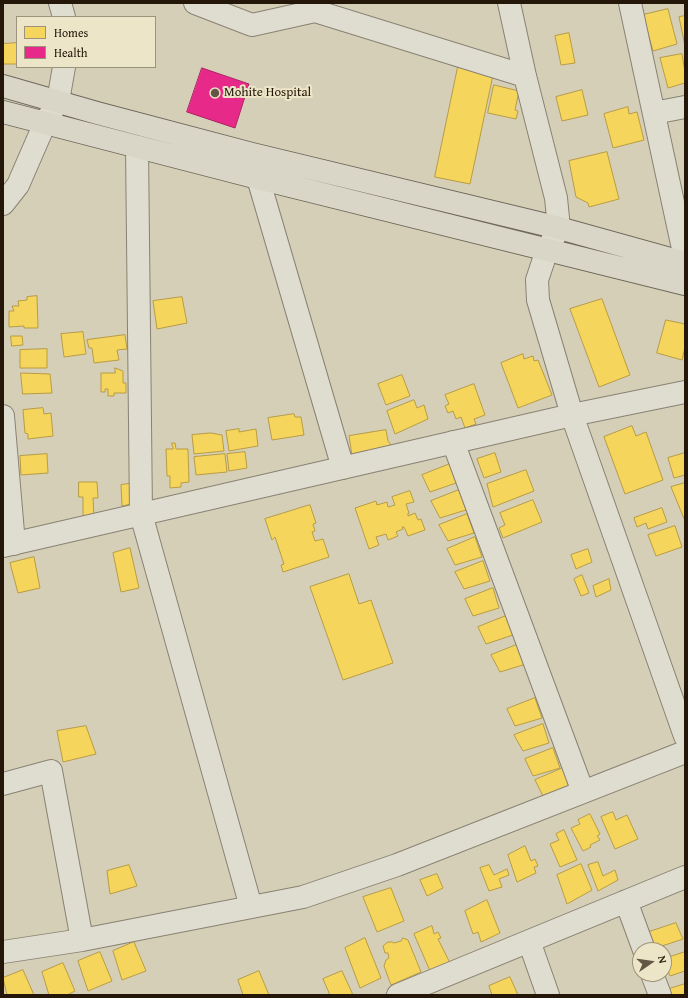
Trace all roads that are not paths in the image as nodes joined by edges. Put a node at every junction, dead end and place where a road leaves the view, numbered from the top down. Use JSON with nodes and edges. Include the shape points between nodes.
{"nodes":[{"id":1,"x":60,"y":3,"type":"edge"},
{"id":2,"x":195,"y":3,"type":"edge"},
{"id":3,"x":509,"y":3,"type":"edge"},
{"id":4,"x":632,"y":3,"type":"edge"},
{"id":5,"x":314,"y":7,"type":"edge"},
{"id":6,"x":64,"y":16,"type":"edge"},
{"id":7,"x":64,"y":68,"type":"edge"},
{"id":8,"x":525,"y":76,"type":"junction"},
{"id":9,"x":3,"y":86,"type":"edge"},
{"id":10,"x":58,"y":102,"type":"junction"},
{"id":11,"x":685,"y":107,"type":"edge"},
{"id":12,"x":3,"y":112,"type":"edge"},
{"id":13,"x":654,"y":113,"type":"junction"},
{"id":14,"x":45,"y":123,"type":"junction"},
{"id":15,"x":137,"y":147,"type":"junction"},
{"id":16,"x":258,"y":178,"type":"junction"},
{"id":17,"x":3,"y":204,"type":"edge"},
{"id":18,"x":558,"y":228,"type":"junction"},
{"id":19,"x":547,"y":250,"type":"junction"},
{"id":20,"x":685,"y":258,"type":"edge"},
{"id":21,"x":685,"y":263,"type":"edge"},
{"id":22,"x":685,"y":284,"type":"edge"},
{"id":23,"x":685,"y":392,"type":"edge"},
{"id":24,"x":572,"y":415,"type":"junction"},
{"id":25,"x":3,"y":416,"type":"edge"},
{"id":26,"x":453,"y":442,"type":"junction"},
{"id":27,"x":343,"y":468,"type":"junction"},
{"id":28,"x":142,"y":514,"type":"junction"},
{"id":29,"x":8,"y":545,"type":"edge"},
{"id":30,"x":685,"y":736,"type":"edge"},
{"id":31,"x":685,"y":752,"type":"edge"},
{"id":32,"x":3,"y":784,"type":"edge"},
{"id":33,"x":583,"y":792,"type":"junction"},
{"id":34,"x":685,"y":877,"type":"edge"},
{"id":35,"x":626,"y":901,"type":"junction"},
{"id":36,"x":251,"y":907,"type":"junction"},
{"id":37,"x":82,"y":940,"type":"junction"},
{"id":38,"x":529,"y":941,"type":"junction"},
{"id":39,"x":641,"y":942,"type":"edge"},
{"id":40,"x":3,"y":952,"type":"edge"},
{"id":41,"x":655,"y":982,"type":"edge"},
{"id":42,"x":398,"y":995,"type":"edge"},
{"id":43,"x":548,"y":995,"type":"edge"},
{"id":44,"x":660,"y":995,"type":"edge"}],
"edges":[{"from":1,"to":6,"type":"street"},
{"from":2,"to":5,"type":"street","via":[[252,25]]},
{"from":3,"to":8,"type":"street"},
{"from":4,"to":13,"type":"street"},
{"from":5,"to":8,"type":"street"},
{"from":7,"to":10,"type":"street"},
{"from":8,"to":18,"type":"street","via":[[556,198]]},
{"from":9,"to":10,"type":"main road"},
{"from":10,"to":14,"type":"street"},
{"from":10,"to":18,"type":"main road","via":[[252,154]]},
{"from":11,"to":13,"type":"street"},
{"from":12,"to":14,"type":"main road"},
{"from":13,"to":20,"type":"street"},
{"from":14,"to":15,"type":"main road"},
{"from":14,"to":17,"type":"street","via":[[18,185]]},
{"from":15,"to":16,"type":"main road"},
{"from":15,"to":28,"type":"street"},
{"from":16,"to":19,"type":"main road"},
{"from":16,"to":27,"type":"street"},
{"from":18,"to":19,"type":"street"},
{"from":18,"to":21,"type":"main road"},
{"from":19,"to":22,"type":"main road"},
{"from":19,"to":24,"type":"street","via":[[537,280],[538,300]]},
{"from":23,"to":24,"type":"street"},
{"from":24,"to":26,"type":"street"},
{"from":24,"to":30,"type":"street"},
{"from":25,"to":29,"type":"street"},
{"from":26,"to":27,"type":"street"},
{"from":26,"to":33,"type":"street"},
{"from":27,"to":28,"type":"street"},
{"from":28,"to":29,"type":"street"},
{"from":28,"to":36,"type":"street"},
{"from":31,"to":33,"type":"street"},
{"from":32,"to":37,"type":"street","via":[[52,771]]},
{"from":33,"to":36,"type":"street","via":[[397,865],[302,897]]},
{"from":34,"to":35,"type":"street"},
{"from":35,"to":38,"type":"street"},
{"from":35,"to":39,"type":"street"},
{"from":36,"to":37,"type":"street"},
{"from":37,"to":40,"type":"street"},
{"from":38,"to":42,"type":"street"},
{"from":38,"to":43,"type":"street"},
{"from":41,"to":44,"type":"street"}]}
